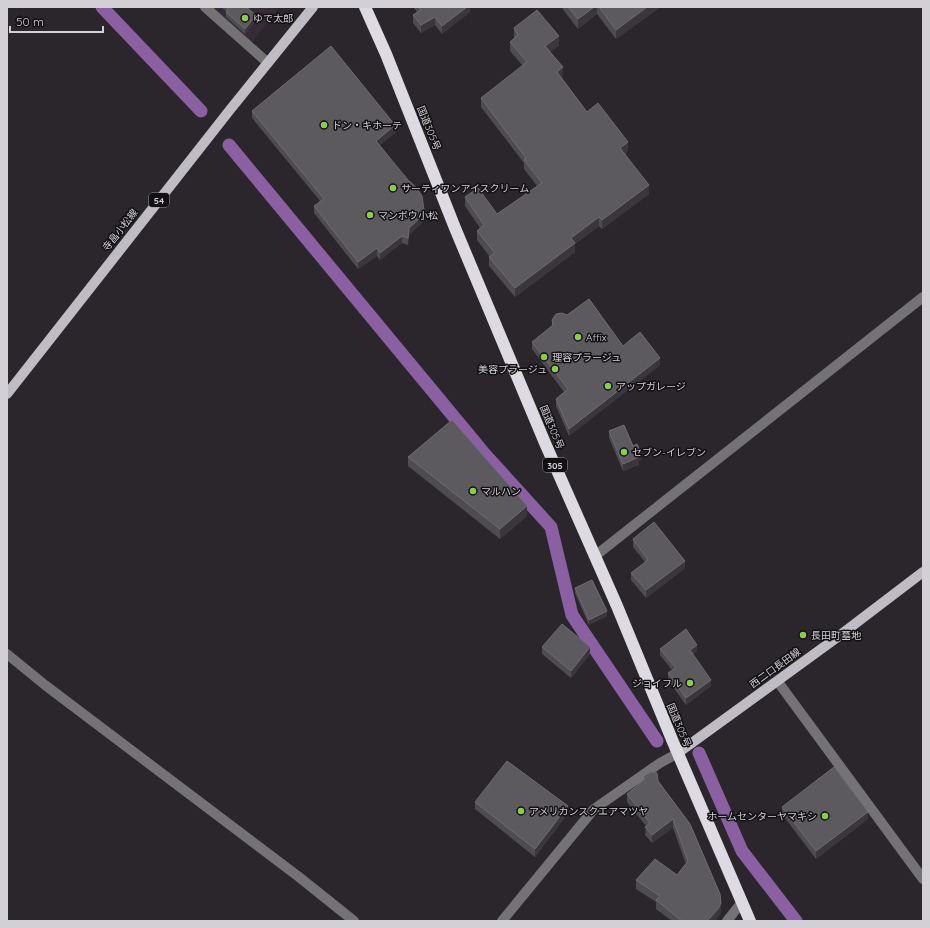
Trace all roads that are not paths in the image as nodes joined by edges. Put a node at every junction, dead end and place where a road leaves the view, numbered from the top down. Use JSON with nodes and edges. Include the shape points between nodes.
{"nodes":[{"id":1,"x":204,"y":7,"type":"edge"},
{"id":2,"x":313,"y":7,"type":"edge"},
{"id":3,"x":364,"y":7,"type":"edge"},
{"id":4,"x":268,"y":63,"type":"junction"},
{"id":5,"x":923,"y":297,"type":"edge"},
{"id":6,"x":7,"y":394,"type":"edge"},
{"id":7,"x":595,"y":556,"type":"junction"},
{"id":8,"x":923,"y":572,"type":"edge"},
{"id":9,"x":7,"y":654,"type":"edge"},
{"id":10,"x":778,"y":682,"type":"junction"},
{"id":11,"x":678,"y":753,"type":"junction"},
{"id":12,"x":923,"y":879,"type":"edge"},
{"id":13,"x":742,"y":902,"type":"junction"},
{"id":14,"x":354,"y":921,"type":"edge"},
{"id":15,"x":502,"y":921,"type":"edge"},
{"id":16,"x":727,"y":921,"type":"edge"},
{"id":17,"x":750,"y":921,"type":"edge"}],
"edges":[{"from":1,"to":4,"type":"street"},
{"from":2,"to":4,"type":"main road","name":"寺畠小松線","number":"54"},
{"from":3,"to":7,"type":"highway","name":"国道305号","number":"305","via":[[386,54],[545,443]]},
{"from":4,"to":6,"type":"main road","name":"寺畠小松線","number":"54"},
{"from":5,"to":7,"type":"street"},
{"from":7,"to":11,"type":"highway","name":"国道305号","number":"305"},
{"from":8,"to":10,"type":"main road","name":"西二口長田線"},
{"from":9,"to":14,"type":"street"},
{"from":10,"to":11,"type":"main road","name":"西二口長田線"},
{"from":10,"to":12,"type":"street"},
{"from":11,"to":13,"type":"highway","name":"国道305号","number":"305"},
{"from":11,"to":15,"type":"street","via":[[594,809]]},
{"from":13,"to":16,"type":"street"},
{"from":13,"to":17,"type":"highway","name":"国道305号","number":"305"}]}
